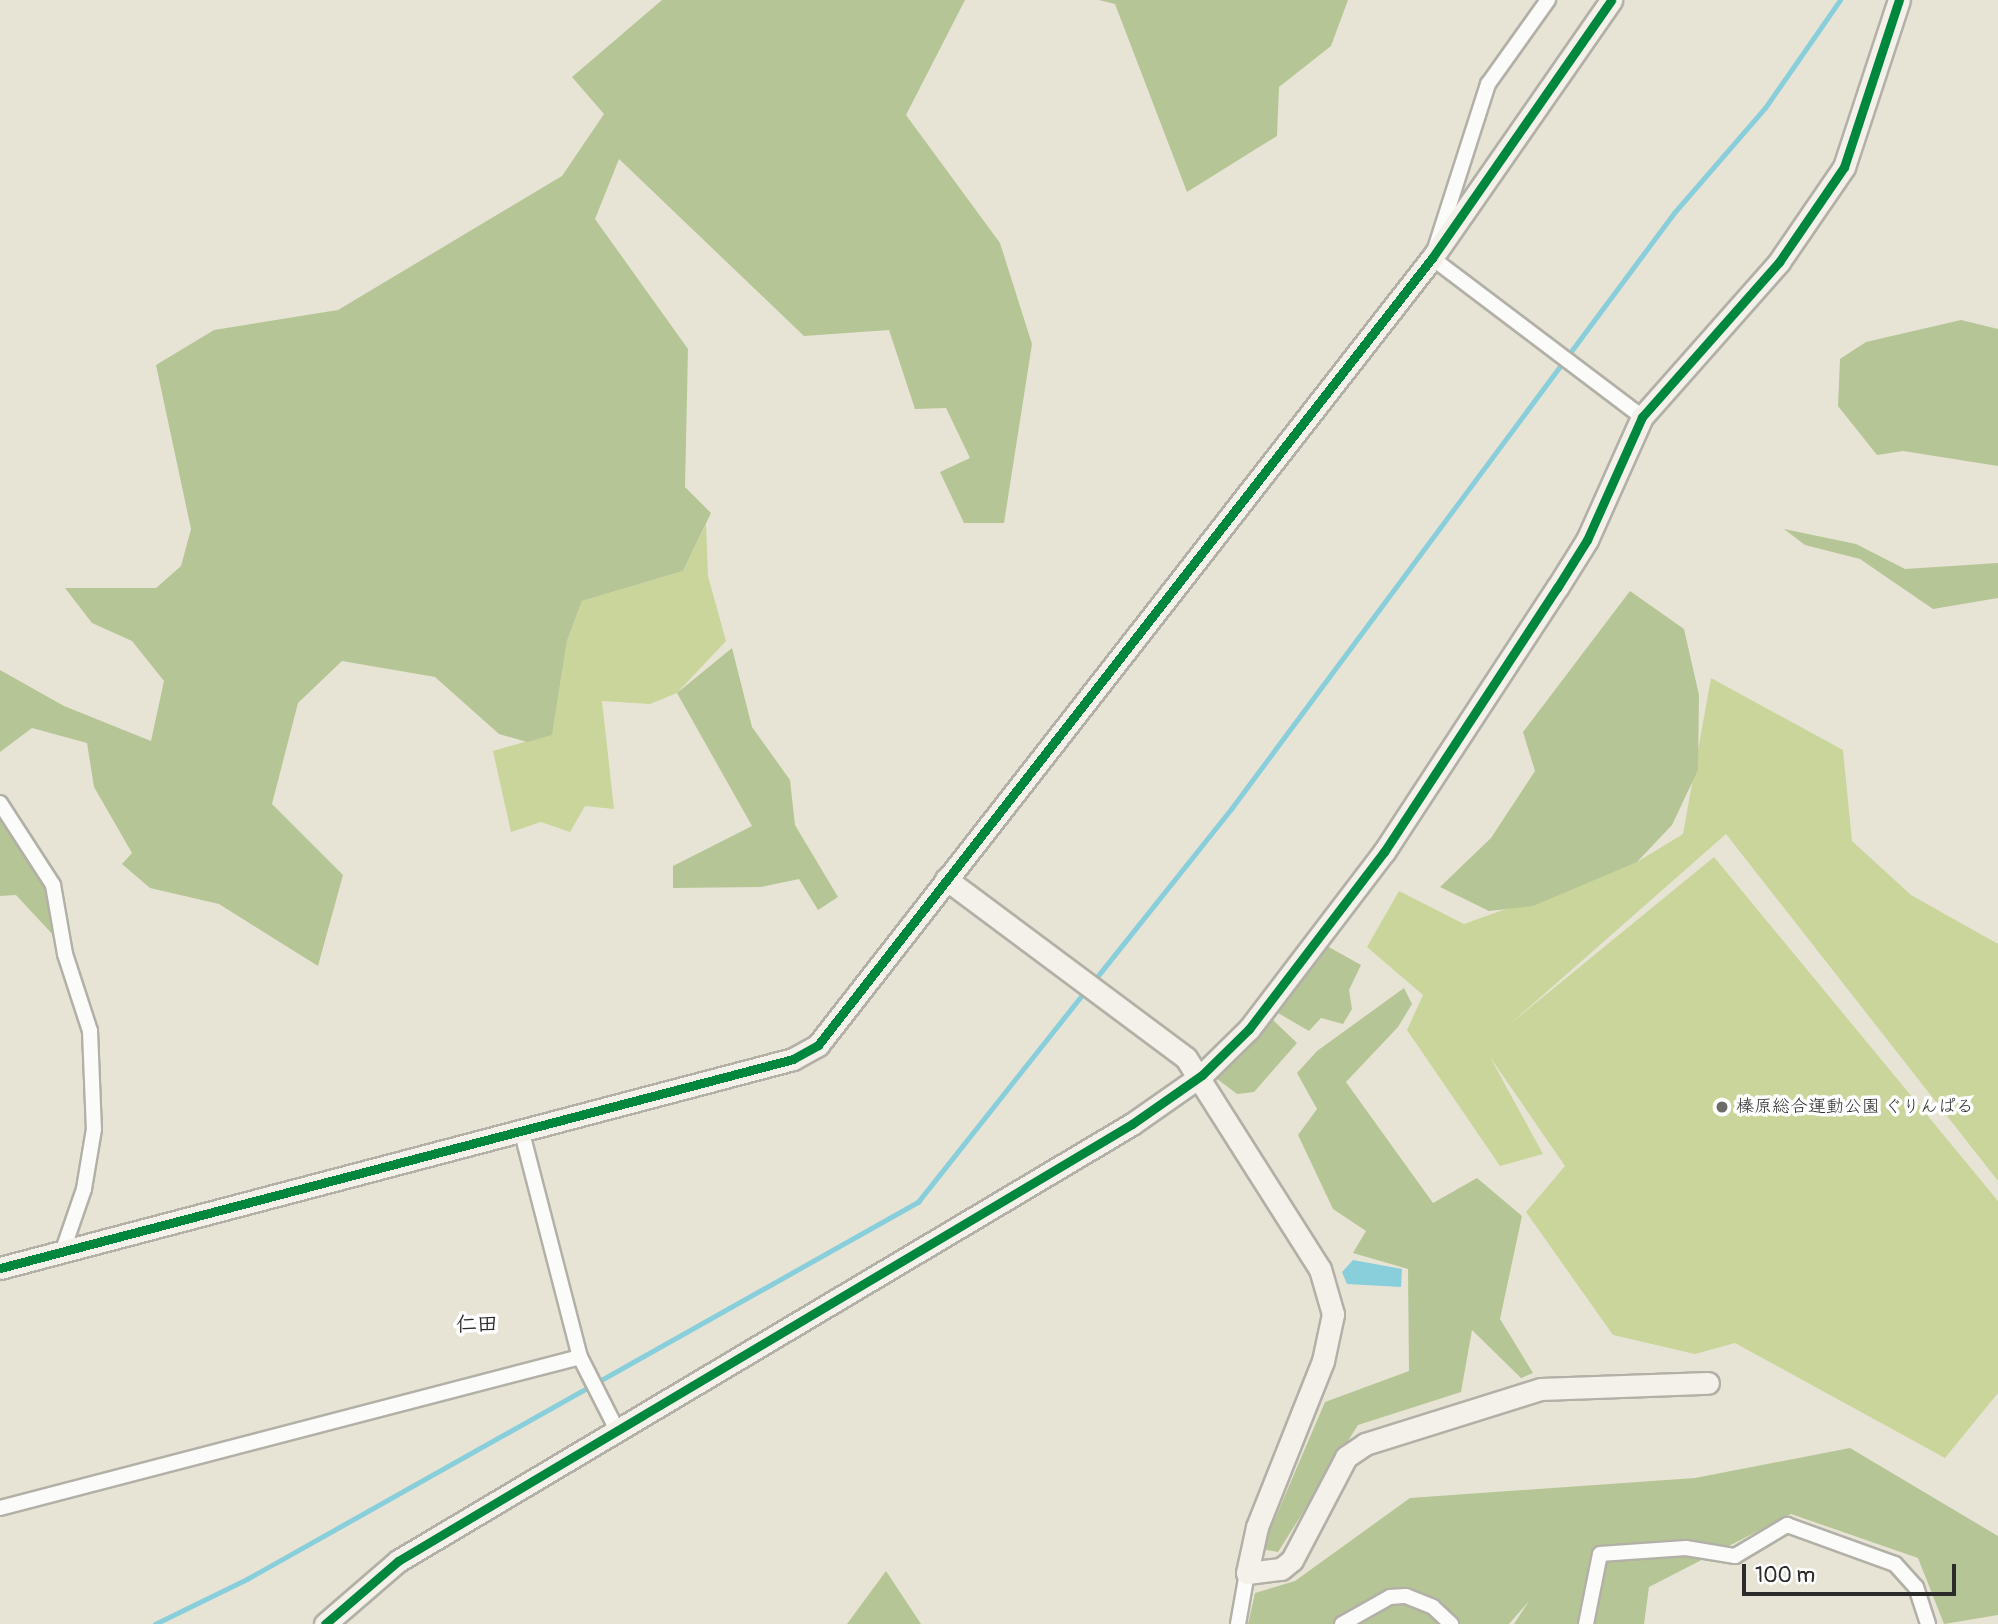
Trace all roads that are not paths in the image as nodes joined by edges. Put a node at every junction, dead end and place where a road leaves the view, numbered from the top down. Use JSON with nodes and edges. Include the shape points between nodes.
{"nodes":[{"id":1,"x":1548,"y":0,"type":"edge"},
{"id":2,"x":1611,"y":0,"type":"edge"},
{"id":3,"x":1899,"y":0,"type":"edge"},
{"id":4,"x":1432,"y":258,"type":"junction"},
{"id":5,"x":1642,"y":417,"type":"junction"},
{"id":6,"x":0,"y":803,"type":"edge"},
{"id":7,"x":946,"y":878,"type":"junction"},
{"id":8,"x":1202,"y":1075,"type":"junction"},
{"id":9,"x":522,"y":1133,"type":"junction"},
{"id":10,"x":62,"y":1253,"type":"junction"},
{"id":11,"x":0,"y":1268,"type":"edge"},
{"id":12,"x":580,"y":1357,"type":"junction"},
{"id":13,"x":1708,"y":1383,"type":"dead end"},
{"id":14,"x":616,"y":1429,"type":"junction"},
{"id":15,"x":0,"y":1508,"type":"edge"},
{"id":16,"x":1247,"y":1573,"type":"junction"},
{"id":17,"x":325,"y":1624,"type":"edge"},
{"id":18,"x":1238,"y":1624,"type":"edge"},
{"id":19,"x":1342,"y":1624,"type":"edge"},
{"id":20,"x":1451,"y":1624,"type":"edge"},
{"id":21,"x":1586,"y":1624,"type":"edge"},
{"id":22,"x":1928,"y":1624,"type":"edge"}],
"edges":[{"from":1,"to":4,"type":"street","via":[[1488,84]]},
{"from":2,"to":4,"type":"street"},
{"from":3,"to":5,"type":"street","via":[[1844,167],[1779,262]]},
{"from":4,"to":5,"type":"street"},
{"from":4,"to":7,"type":"street"},
{"from":5,"to":8,"type":"street","via":[[1587,540],[1384,852],[1249,1029]]},
{"from":6,"to":10,"type":"street","via":[[53,885],[65,954],[90,1031],[94,1129],[84,1189]]},
{"from":7,"to":8,"type":"street"},
{"from":7,"to":9,"type":"street","via":[[818,1045],[793,1059]]},
{"from":8,"to":14,"type":"street","via":[[854,1293]]},
{"from":8,"to":16,"type":"street","via":[[1320,1269],[1332,1314],[1323,1361],[1257,1527]]},
{"from":9,"to":10,"type":"street"},
{"from":9,"to":12,"type":"street"},
{"from":10,"to":11,"type":"street"},
{"from":12,"to":14,"type":"street"},
{"from":12,"to":15,"type":"street"},
{"from":13,"to":16,"type":"street","via":[[1541,1389],[1365,1444],[1346,1457],[1292,1560],[1281,1569]]},
{"from":14,"to":17,"type":"street","via":[[398,1561]]},
{"from":16,"to":18,"type":"street"},
{"from":19,"to":20,"type":"street","via":[[1390,1597],[1406,1596],[1433,1607]]},
{"from":21,"to":22,"type":"street","via":[[1600,1555],[1686,1548],[1735,1556],[1787,1525],[1895,1564],[1916,1587]]}]}
